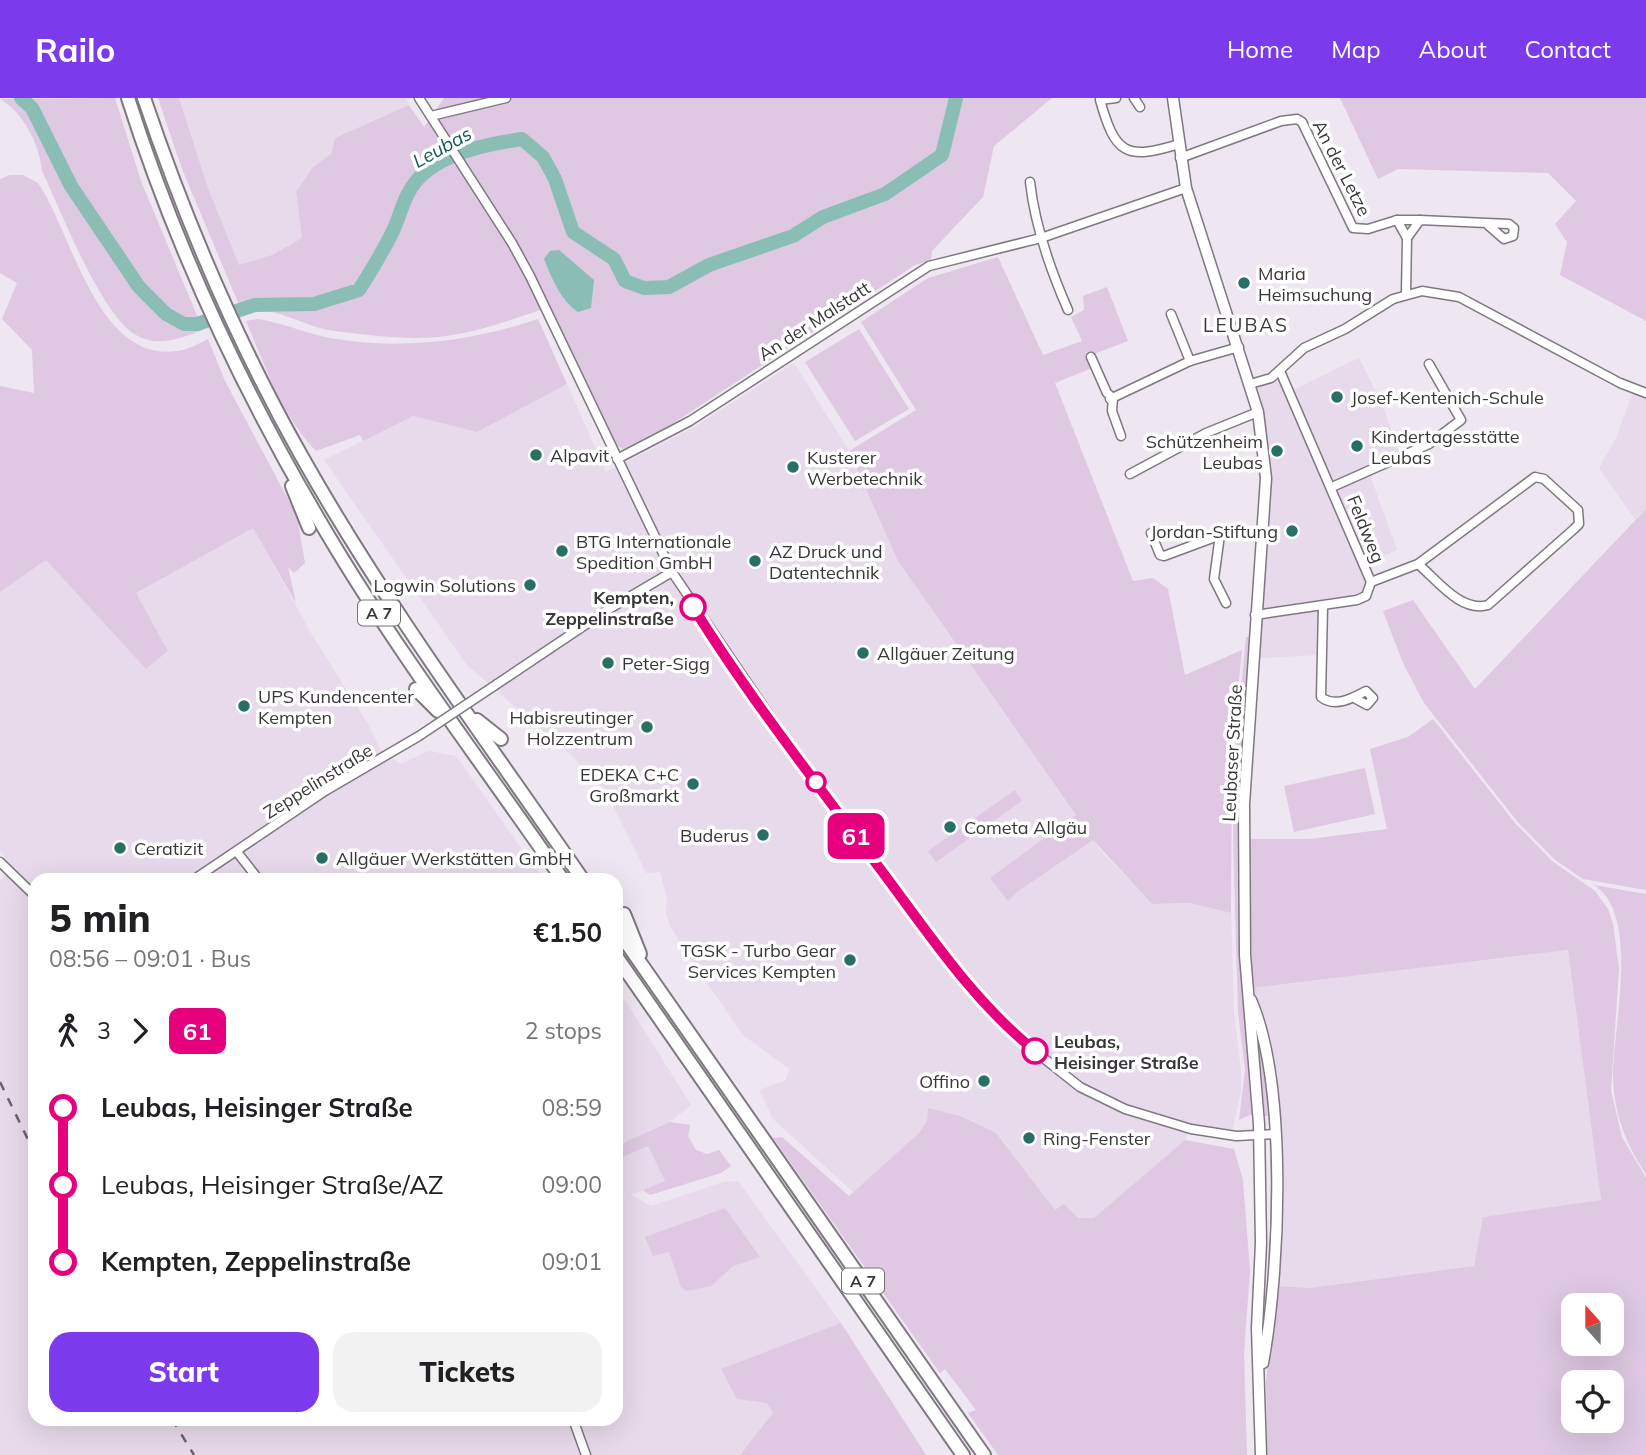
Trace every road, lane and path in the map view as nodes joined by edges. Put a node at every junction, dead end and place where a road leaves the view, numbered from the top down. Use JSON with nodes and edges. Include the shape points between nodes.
{"nodes":[{"id":1,"x":128,"y":98,"type":"edge"},
{"id":2,"x":144,"y":98,"type":"edge"},
{"id":3,"x":419,"y":98,"type":"edge"},
{"id":4,"x":506,"y":98,"type":"edge"},
{"id":5,"x":1116,"y":98,"type":"edge"},
{"id":6,"x":1134,"y":98,"type":"edge"},
{"id":7,"x":1173,"y":98,"type":"edge"},
{"id":8,"x":1140,"y":107,"type":"dead end"},
{"id":9,"x":431,"y":116,"type":"junction"},
{"id":10,"x":1179,"y":144,"type":"junction"},
{"id":11,"x":1180,"y":158,"type":"junction"},
{"id":12,"x":1030,"y":182,"type":"dead end"},
{"id":13,"x":1186,"y":188,"type":"junction"},
{"id":14,"x":1397,"y":220,"type":"junction"},
{"id":15,"x":1420,"y":220,"type":"junction"},
{"id":16,"x":1488,"y":225,"type":"dead end"},
{"id":17,"x":1041,"y":237,"type":"junction"},
{"id":18,"x":1407,"y":238,"type":"junction"},
{"id":19,"x":1406,"y":293,"type":"junction"},
{"id":20,"x":1068,"y":310,"type":"dead end"},
{"id":21,"x":1171,"y":314,"type":"dead end"},
{"id":22,"x":1239,"y":347,"type":"junction"},
{"id":23,"x":1091,"y":357,"type":"dead end"},
{"id":24,"x":1190,"y":361,"type":"junction"},
{"id":25,"x":1429,"y":364,"type":"dead end"},
{"id":26,"x":1280,"y":371,"type":"junction"},
{"id":27,"x":1250,"y":384,"type":"junction"},
{"id":28,"x":1646,"y":393,"type":"edge"},
{"id":29,"x":1111,"y":398,"type":"junction"},
{"id":30,"x":1258,"y":412,"type":"junction"},
{"id":31,"x":1121,"y":436,"type":"dead end"},
{"id":32,"x":616,"y":456,"type":"junction"},
{"id":33,"x":288,"y":466,"type":"junction"},
{"id":34,"x":1130,"y":474,"type":"dead end"},
{"id":35,"x":1332,"y":487,"type":"junction"},
{"id":36,"x":309,"y":528,"type":"dead end"},
{"id":37,"x":1151,"y":533,"type":"dead end"},
{"id":38,"x":1261,"y":534,"type":"junction"},
{"id":39,"x":1220,"y":535,"type":"junction"},
{"id":40,"x":1418,"y":564,"type":"junction"},
{"id":41,"x":671,"y":572,"type":"junction"},
{"id":42,"x":1371,"y":582,"type":"junction"},
{"id":43,"x":1226,"y":603,"type":"dead end"},
{"id":44,"x":1324,"y":606,"type":"junction"},
{"id":45,"x":1255,"y":615,"type":"junction"},
{"id":46,"x":416,"y":689,"type":"dead end"},
{"id":47,"x":1356,"y":699,"type":"dead end"},
{"id":48,"x":466,"y":711,"type":"junction"},
{"id":49,"x":501,"y":739,"type":"dead end"},
{"id":50,"x":477,"y":756,"type":"junction"},
{"id":51,"x":237,"y":852,"type":"junction"},
{"id":52,"x":2,"y":867,"type":"edge"},
{"id":53,"x":204,"y":873,"type":"edge"},
{"id":54,"x":254,"y":873,"type":"edge"},
{"id":55,"x":559,"y":873,"type":"edge"},
{"id":56,"x":578,"y":873,"type":"edge"},
{"id":57,"x":28,"y":890,"type":"edge"},
{"id":58,"x":624,"y":914,"type":"dead end"},
{"id":59,"x":623,"y":938,"type":"edge"},
{"id":60,"x":623,"y":966,"type":"edge"},
{"id":61,"x":650,"y":977,"type":"junction"},
{"id":62,"x":1247,"y":990,"type":"junction"},
{"id":63,"x":1275,"y":1134,"type":"junction"},
{"id":64,"x":1259,"y":1135,"type":"junction"},
{"id":65,"x":1260,"y":1382,"type":"junction"},
{"id":66,"x":576,"y":1426,"type":"edge"},
{"id":67,"x":586,"y":1455,"type":"edge"},
{"id":68,"x":963,"y":1455,"type":"edge"},
{"id":69,"x":984,"y":1455,"type":"edge"},
{"id":70,"x":1261,"y":1455,"type":"edge"}],
"edges":[{"from":1,"to":33,"type":"highway","number":"A 7","via":[[154,179],[193,275]]},
{"from":2,"to":48,"type":"highway","number":"A 7","via":[[170,174],[244,347],[368,567]]},
{"from":3,"to":9,"type":"street"},
{"from":4,"to":9,"type":"street"},
{"from":5,"to":10,"type":"street","via":[[1100,100],[1109,130],[1122,148],[1140,153]]},
{"from":6,"to":8,"type":"street"},
{"from":7,"to":10,"type":"main road","name":"Leubaser Straße"},
{"from":9,"to":32,"type":"street","via":[[530,276]]},
{"from":10,"to":11,"type":"main road","name":"Leubaser Straße"},
{"from":11,"to":13,"type":"main road","name":"Leubaser Straße"},
{"from":11,"to":14,"type":"street","name":"An der Letze","via":[[1297,119],[1306,127],[1353,228],[1368,229]]},
{"from":12,"to":17,"type":"street"},
{"from":13,"to":17,"type":"street","name":"An der Malstatt"},
{"from":13,"to":22,"type":"main road","name":"Leubaser Straße"},
{"from":14,"to":15,"type":"street","name":"An der Letze"},
{"from":14,"to":18,"type":"street","name":"An der Letze"},
{"from":15,"to":16,"type":"street","name":"An der Letze"},
{"from":15,"to":18,"type":"street"},
{"from":17,"to":20,"type":"street"},
{"from":17,"to":32,"type":"street","name":"An der Malstatt","via":[[916,273],[701,414]]},
{"from":18,"to":19,"type":"street"},
{"from":19,"to":26,"type":"street","via":[[1304,348]]},
{"from":19,"to":28,"type":"street","via":[[1459,297]]},
{"from":21,"to":24,"type":"street"},
{"from":22,"to":24,"type":"street"},
{"from":22,"to":27,"type":"main road","name":"Leubaser Straße"},
{"from":23,"to":29,"type":"street"},
{"from":24,"to":29,"type":"street"},
{"from":25,"to":35,"type":"street","via":[[1461,420],[1429,444]]},
{"from":26,"to":27,"type":"street"},
{"from":26,"to":35,"type":"street","name":"Feldweg"},
{"from":27,"to":30,"type":"main road","name":"Leubaser Straße"},
{"from":29,"to":31,"type":"street"},
{"from":30,"to":34,"type":"street","via":[[1206,433]]},
{"from":30,"to":38,"type":"main road","name":"Leubaser Straße","via":[[1266,478]]},
{"from":32,"to":41,"type":"street"},
{"from":33,"to":36,"type":"highway","via":[[290,483]]},
{"from":33,"to":50,"type":"highway","number":"A 7","via":[[329,537]]},
{"from":35,"to":42,"type":"street","name":"Feldweg"},
{"from":37,"to":39,"type":"street","via":[[1164,556]]},
{"from":38,"to":39,"type":"street"},
{"from":38,"to":45,"type":"main road","name":"Leubaser Straße"},
{"from":39,"to":43,"type":"street","via":[[1214,579]]},
{"from":40,"to":40,"type":"street","via":[[1535,477],[1544,479],[1578,510],[1579,524],[1488,605],[1479,608],[1461,602]]},
{"from":40,"to":42,"type":"street"},
{"from":41,"to":51,"type":"street","name":"Zeppelinstraße","bridge":true},
{"from":41,"to":64,"type":"street","via":[[837,811],[944,955],[1002,1023],[1080,1087],[1125,1109],[1191,1129]]},
{"from":42,"to":44,"type":"street","name":"Feldweg","via":[[1366,596]]},
{"from":44,"to":45,"type":"street","name":"Feldweg"},
{"from":44,"to":47,"type":"street","via":[[1321,697]]},
{"from":45,"to":62,"type":"main road","name":"Leubaser Straße","via":[[1244,804]]},
{"from":46,"to":50,"type":"highway"},
{"from":48,"to":49,"type":"highway"},
{"from":48,"to":56,"type":"highway","number":"A 7"},
{"from":50,"to":55,"type":"highway","number":"A 7"},
{"from":51,"to":53,"type":"street","name":"Zeppelinstraße"},
{"from":51,"to":54,"type":"street"},
{"from":52,"to":57,"type":"street"},
{"from":58,"to":61,"type":"highway"},
{"from":59,"to":61,"type":"highway","number":"A 7"},
{"from":60,"to":68,"type":"highway","number":"A 7"},
{"from":61,"to":69,"type":"highway","number":"A 7"},
{"from":62,"to":63,"type":"main road","via":[[1265,1039]]},
{"from":62,"to":64,"type":"main road","name":"Leubaser Straße"},
{"from":63,"to":64,"type":"street"},
{"from":63,"to":65,"type":"main road","via":[[1274,1273]]},
{"from":64,"to":65,"type":"main road","name":"Leubaser Straße"},
{"from":65,"to":70,"type":"main road"},
{"from":66,"to":67,"type":"street"}]}
